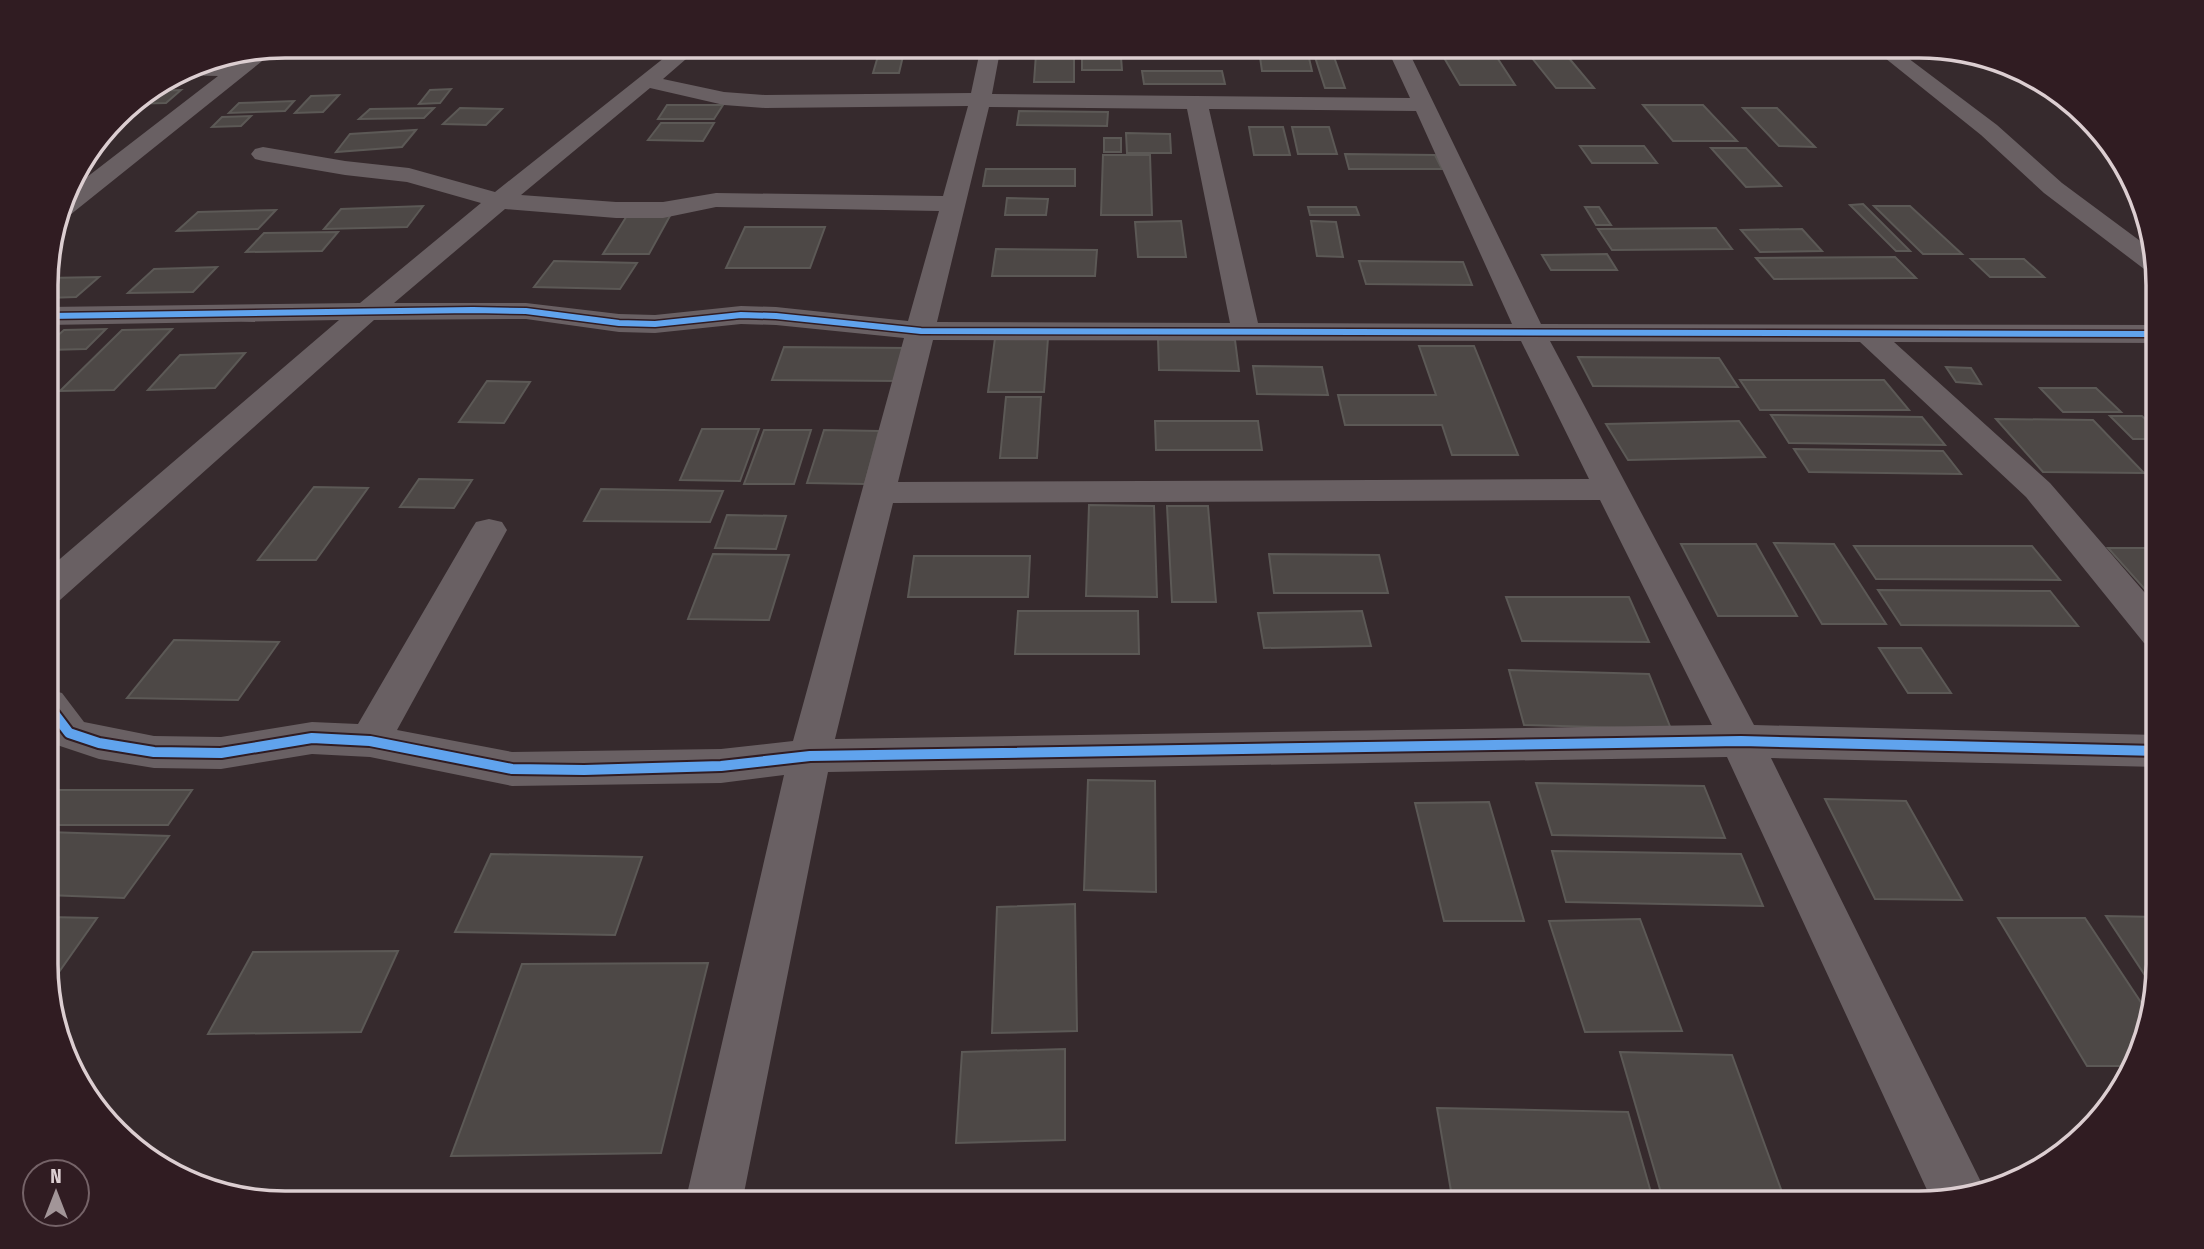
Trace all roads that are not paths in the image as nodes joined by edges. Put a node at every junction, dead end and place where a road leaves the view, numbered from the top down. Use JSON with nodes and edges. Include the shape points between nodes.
{"nodes":[{"id":1,"x":676,"y":58,"type":"edge"},
{"id":2,"x":989,"y":58,"type":"edge"},
{"id":3,"x":1401,"y":58,"type":"edge"},
{"id":4,"x":1895,"y":58,"type":"edge"},
{"id":5,"x":251,"y":61,"type":"edge"},
{"id":6,"x":240,"y":69,"type":"junction"},
{"id":7,"x":212,"y":70,"type":"edge"},
{"id":8,"x":646,"y":81,"type":"junction"},
{"id":9,"x":980,"y":100,"type":"junction"},
{"id":10,"x":1197,"y":103,"type":"junction"},
{"id":11,"x":1423,"y":105,"type":"junction"},
{"id":12,"x":263,"y":154,"type":"dead end"},
{"id":13,"x":80,"y":187,"type":"edge"},
{"id":14,"x":500,"y":201,"type":"junction"},
{"id":15,"x":953,"y":204,"type":"junction"},
{"id":16,"x":2144,"y":256,"type":"edge"},
{"id":17,"x":365,"y":313,"type":"junction"},
{"id":18,"x":58,"y":316,"type":"edge"},
{"id":19,"x":921,"y":331,"type":"junction"},
{"id":20,"x":1246,"y":332,"type":"junction"},
{"id":21,"x":1531,"y":333,"type":"junction"},
{"id":22,"x":1868,"y":334,"type":"junction"},
{"id":23,"x":2146,"y":334,"type":"edge"},
{"id":24,"x":1611,"y":489,"type":"junction"},
{"id":25,"x":878,"y":493,"type":"junction"},
{"id":26,"x":489,"y":530,"type":"dead end"},
{"id":27,"x":58,"y":581,"type":"edge"},
{"id":28,"x":2146,"y":619,"type":"edge"},
{"id":29,"x":58,"y":718,"type":"edge"},
{"id":30,"x":370,"y":741,"type":"junction"},
{"id":31,"x":1741,"y":741,"type":"junction"},
{"id":32,"x":2146,"y":751,"type":"edge"},
{"id":33,"x":810,"y":756,"type":"junction"},
{"id":34,"x":1955,"y":1188,"type":"edge"},
{"id":35,"x":716,"y":1191,"type":"edge"}],
"edges":[{"from":1,"to":8,"type":"street"},
{"from":2,"to":9,"type":"street"},
{"from":3,"to":11,"type":"street"},
{"from":4,"to":16,"type":"street"},
{"from":5,"to":6,"type":"street"},
{"from":6,"to":7,"type":"street"},
{"from":6,"to":13,"type":"street"},
{"from":8,"to":9,"type":"street","via":[[733,100]]},
{"from":8,"to":14,"type":"street"},
{"from":9,"to":10,"type":"street"},
{"from":9,"to":15,"type":"street"},
{"from":10,"to":11,"type":"street"},
{"from":10,"to":20,"type":"street"},
{"from":11,"to":21,"type":"street"},
{"from":12,"to":14,"type":"street","via":[[408,175]]},
{"from":14,"to":15,"type":"street","via":[[616,210],[663,210],[728,200]]},
{"from":14,"to":17,"type":"street"},
{"from":15,"to":19,"type":"street"},
{"from":17,"to":18,"type":"street"},
{"from":17,"to":19,"type":"street","via":[[526,312],[655,324],[776,316]]},
{"from":17,"to":27,"type":"street"},
{"from":19,"to":20,"type":"street"},
{"from":19,"to":25,"type":"street"},
{"from":20,"to":21,"type":"street"},
{"from":21,"to":22,"type":"street"},
{"from":21,"to":24,"type":"street"},
{"from":22,"to":23,"type":"street"},
{"from":22,"to":28,"type":"street","via":[[2038,490]]},
{"from":24,"to":25,"type":"street"},
{"from":24,"to":31,"type":"street"},
{"from":25,"to":33,"type":"street"},
{"from":26,"to":30,"type":"street"},
{"from":29,"to":30,"type":"street","via":[[69,733],[154,752],[221,753],[312,738]]},
{"from":30,"to":33,"type":"street","via":[[512,769],[721,766]]},
{"from":31,"to":32,"type":"street"},
{"from":31,"to":33,"type":"street"},
{"from":31,"to":34,"type":"street"},
{"from":33,"to":35,"type":"street"}]}
